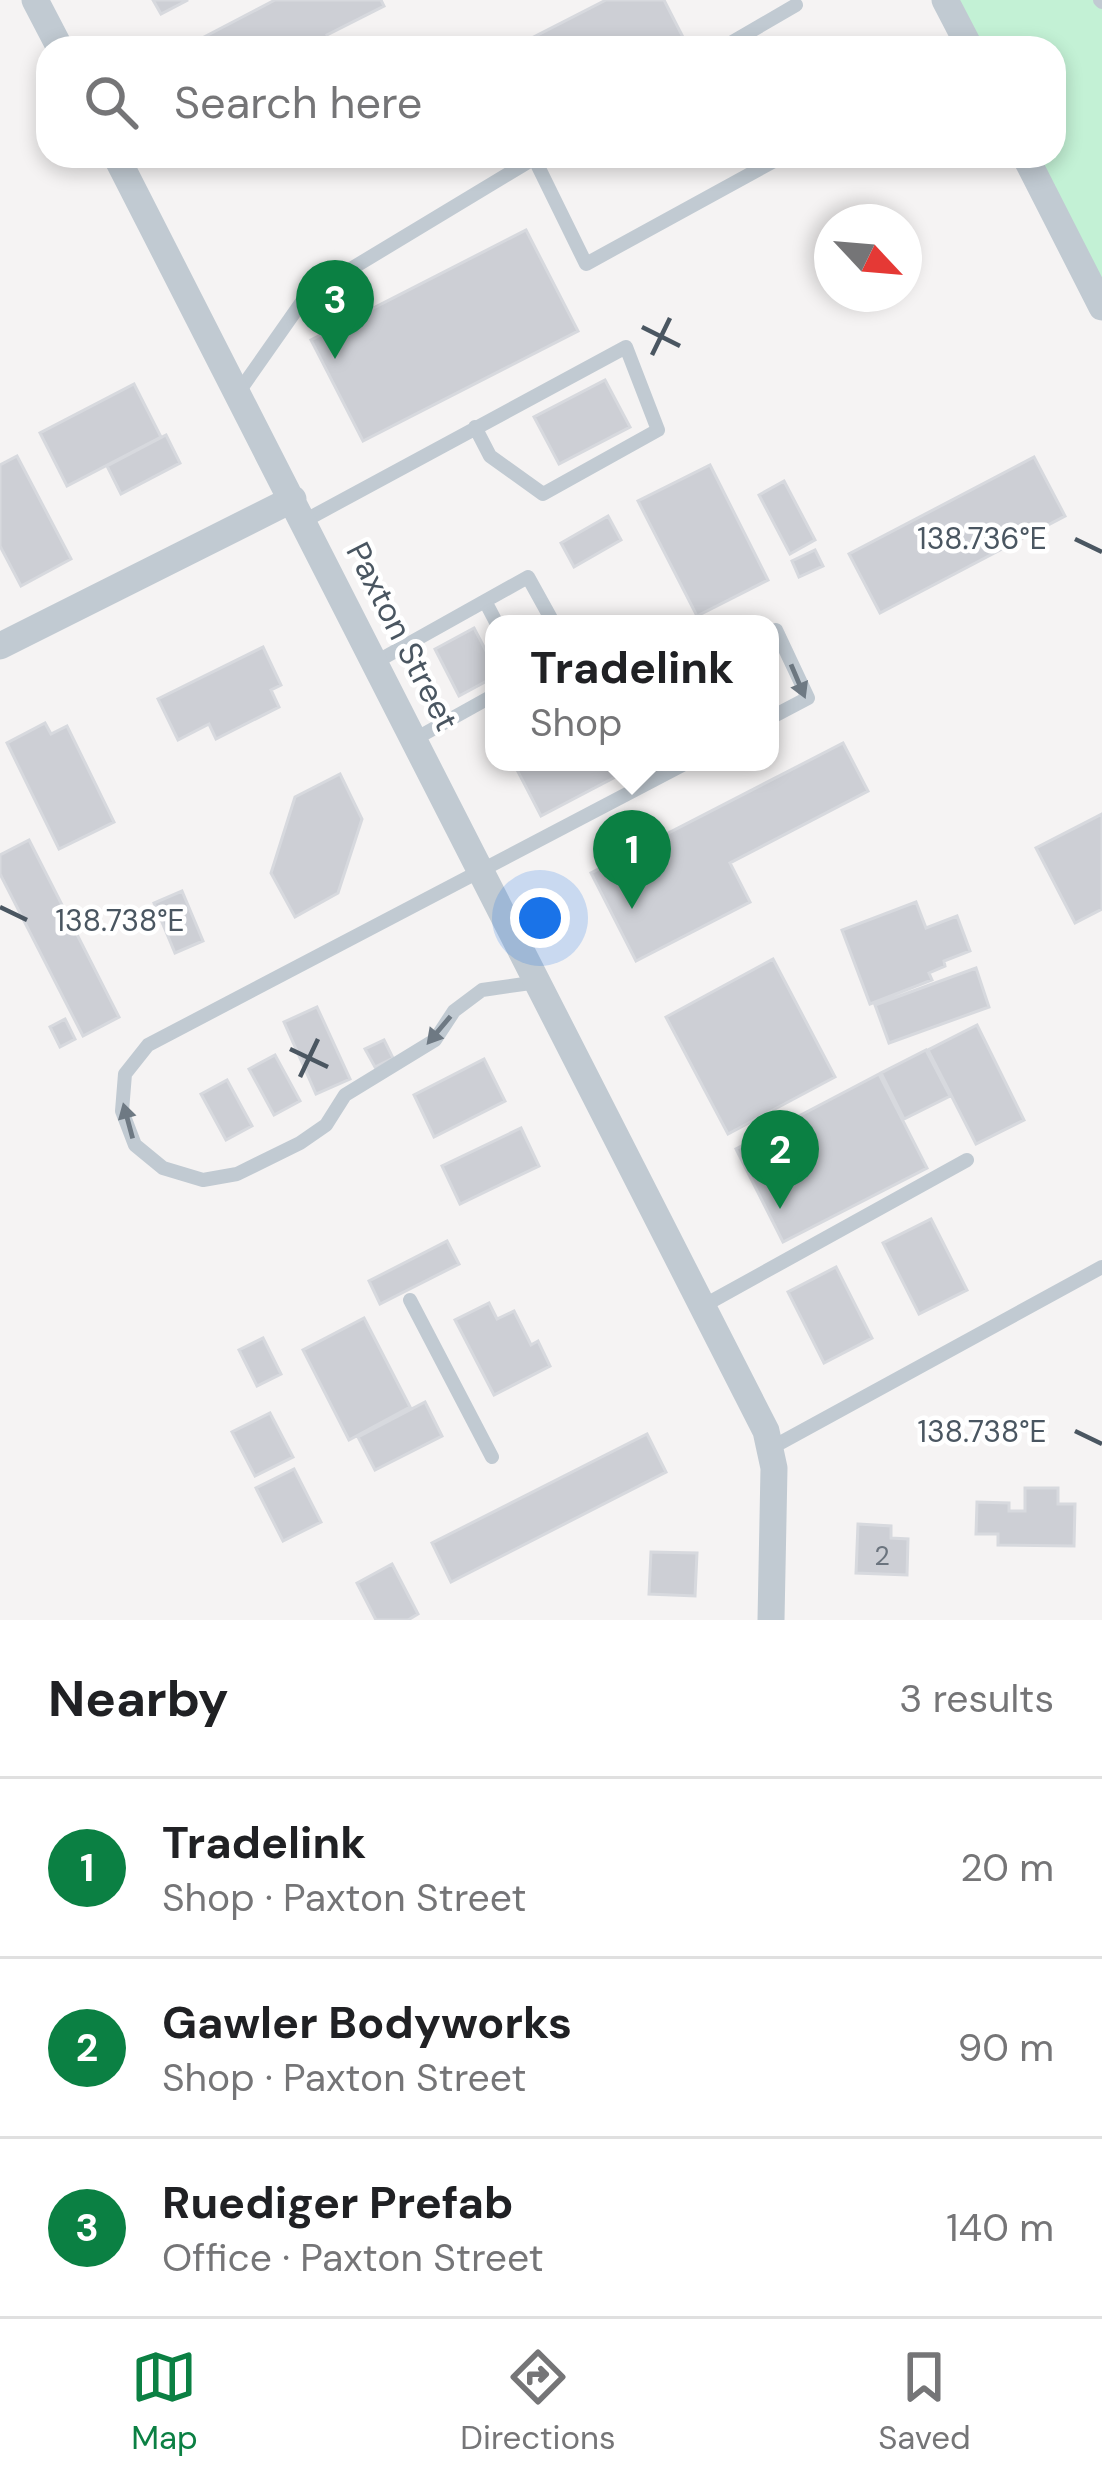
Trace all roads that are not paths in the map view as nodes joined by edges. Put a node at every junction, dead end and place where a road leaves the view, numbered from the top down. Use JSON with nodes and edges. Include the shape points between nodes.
{"nodes":[{"id":1,"x":35,"y":0,"type":"edge"},
{"id":2,"x":945,"y":0,"type":"edge"},
{"id":3,"x":796,"y":5,"type":"dead end"},
{"id":4,"x":54,"y":36,"type":"edge"},
{"id":5,"x":743,"y":36,"type":"edge"},
{"id":6,"x":964,"y":36,"type":"edge"},
{"id":7,"x":122,"y":168,"type":"edge"},
{"id":8,"x":518,"y":168,"type":"edge"},
{"id":9,"x":541,"y":168,"type":"edge"},
{"id":10,"x":761,"y":168,"type":"edge"},
{"id":11,"x":1031,"y":168,"type":"edge"},
{"id":12,"x":1102,"y":307,"type":"edge"},
{"id":13,"x":238,"y":393,"type":"junction"},
{"id":14,"x":475,"y":427,"type":"junction"},
{"id":15,"x":299,"y":510,"type":"junction"},
{"id":16,"x":485,"y":601,"type":"junction"},
{"id":17,"x":492,"y":615,"type":"edge"},
{"id":18,"x":549,"y":615,"type":"edge"},
{"id":19,"x":779,"y":637,"type":"edge"},
{"id":20,"x":0,"y":646,"type":"edge"},
{"id":21,"x":376,"y":662,"type":"junction"},
{"id":22,"x":485,"y":700,"type":"edge"},
{"id":23,"x":779,"y":713,"type":"edge"},
{"id":24,"x":415,"y":739,"type":"junction"},
{"id":25,"x":671,"y":771,"type":"edge"},
{"id":26,"x":483,"y":873,"type":"junction"},
{"id":27,"x":538,"y":982,"type":"junction"},
{"id":28,"x":967,"y":1160,"type":"dead end"},
{"id":29,"x":1102,"y":1267,"type":"edge"},
{"id":30,"x":410,"y":1300,"type":"dead end"},
{"id":31,"x":704,"y":1306,"type":"junction"},
{"id":32,"x":772,"y":1448,"type":"junction"},
{"id":33,"x":492,"y":1457,"type":"dead end"},
{"id":34,"x":771,"y":1620,"type":"edge"}],
"edges":[{"from":1,"to":4,"type":"street"},
{"from":2,"to":6,"type":"street"},
{"from":3,"to":5,"type":"lane"},
{"from":7,"to":13,"type":"street","name":"Paxton Street"},
{"from":8,"to":13,"type":"lane","via":[[306,296]]},
{"from":9,"to":10,"type":"lane","via":[[586,264]]},
{"from":11,"to":12,"type":"street"},
{"from":13,"to":15,"type":"street","name":"Paxton Street"},
{"from":14,"to":14,"type":"lane","via":[[626,346],[658,430],[543,494],[490,457]]},
{"from":14,"to":15,"type":"lane"},
{"from":15,"to":20,"type":"street"},
{"from":15,"to":21,"type":"street","name":"Paxton Street"},
{"from":16,"to":17,"type":"lane"},
{"from":16,"to":18,"type":"lane","via":[[528,578]]},
{"from":16,"to":21,"type":"lane"},
{"from":19,"to":23,"type":"lane","one_way":true,"via":[[808,698]]},
{"from":21,"to":24,"type":"street","name":"Paxton Street"},
{"from":22,"to":24,"type":"lane"},
{"from":24,"to":26,"type":"street","name":"Paxton Street"},
{"from":25,"to":26,"type":"lane"},
{"from":26,"to":27,"type":"street","name":"Paxton Street"},
{"from":27,"to":26,"type":"lane","one_way":true,"via":[[482,990],[454,1011],[435,1040],[345,1095],[326,1125],[237,1174],[203,1180],[163,1168],[135,1145],[122,1112],[125,1074],[148,1046]]},
{"from":27,"to":31,"type":"street","name":"Paxton Street"},
{"from":28,"to":31,"type":"lane"},
{"from":29,"to":32,"type":"lane"},
{"from":30,"to":33,"type":"lane"},
{"from":31,"to":32,"type":"street","name":"Paxton Street"},
{"from":32,"to":34,"type":"street","name":"Paxton Street"}]}
